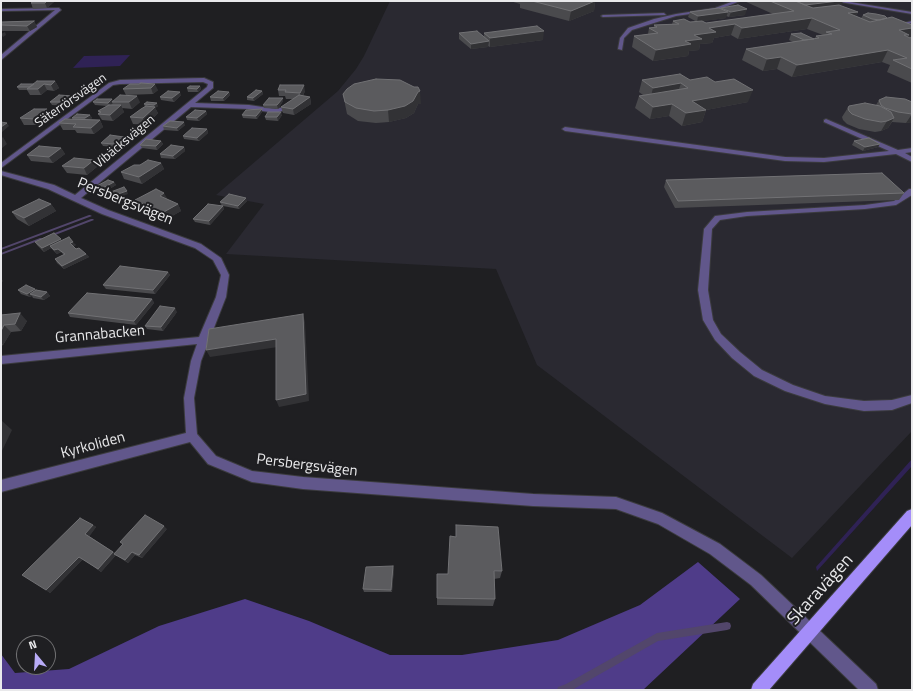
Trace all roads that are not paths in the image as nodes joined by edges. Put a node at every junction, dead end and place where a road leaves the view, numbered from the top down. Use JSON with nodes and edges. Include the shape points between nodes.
{"nodes":[{"id":1,"x":738,"y":1,"type":"edge"},
{"id":2,"x":836,"y":1,"type":"edge"},
{"id":3,"x":1,"y":10,"type":"edge"},
{"id":4,"x":912,"y":13,"type":"edge"},
{"id":5,"x":676,"y":15,"type":"junction"},
{"id":6,"x":603,"y":16,"type":"dead end"},
{"id":7,"x":912,"y":22,"type":"edge"},
{"id":8,"x":912,"y":33,"type":"edge"},
{"id":9,"x":620,"y":49,"type":"dead end"},
{"id":10,"x":1,"y":58,"type":"edge"},
{"id":11,"x":211,"y":83,"type":"joint"},
{"id":12,"x":294,"y":101,"type":"edge"},
{"id":13,"x":189,"y":105,"type":"junction"},
{"id":14,"x":826,"y":121,"type":"dead end"},
{"id":15,"x":565,"y":129,"type":"dead end"},
{"id":16,"x":912,"y":150,"type":"edge"},
{"id":17,"x":900,"y":152,"type":"junction"},
{"id":18,"x":912,"y":160,"type":"edge"},
{"id":19,"x":1,"y":166,"type":"edge"},
{"id":20,"x":1,"y":173,"type":"edge"},
{"id":21,"x":912,"y":191,"type":"edge"},
{"id":22,"x":76,"y":198,"type":"junction"},
{"id":23,"x":203,"y":340,"type":"junction"},
{"id":24,"x":1,"y":360,"type":"edge"},
{"id":25,"x":912,"y":399,"type":"edge"},
{"id":26,"x":192,"y":436,"type":"junction"},
{"id":27,"x":1,"y":486,"type":"edge"},
{"id":28,"x":912,"y":515,"type":"edge"},
{"id":29,"x":808,"y":632,"type":"junction"},
{"id":30,"x":759,"y":690,"type":"edge"},
{"id":31,"x":870,"y":690,"type":"edge"}],
"edges":[{"from":1,"to":5,"type":"street","via":[[716,9]]},
{"from":2,"to":4,"type":"street"},
{"from":3,"to":10,"type":"street","via":[[59,9]]},
{"from":5,"to":6,"type":"street"},
{"from":5,"to":9,"type":"street","via":[[630,29],[622,38]]},
{"from":7,"to":8,"type":"street","via":[[905,23],[907,31]]},
{"from":11,"to":13,"type":"street","name":"Vibäcksvägen","via":[[210,88]]},
{"from":11,"to":19,"type":"street","name":"Säterrörsvägen","via":[[204,80],[110,84]]},
{"from":12,"to":13,"type":"street","via":[[286,108],[276,111],[249,107]]},
{"from":13,"to":22,"type":"street","name":"Vibäcksvägen"},
{"from":14,"to":17,"type":"street"},
{"from":15,"to":17,"type":"street","via":[[785,159],[824,160]]},
{"from":16,"to":17,"type":"street"},
{"from":17,"to":18,"type":"street"},
{"from":20,"to":22,"type":"street","name":"Persbergsvägen","via":[[51,187]]},
{"from":21,"to":25,"type":"street","via":[[896,203],[718,218],[708,229],[703,290],[708,320],[718,337],[758,374],[825,400],[871,406],[892,405]]},
{"from":22,"to":23,"type":"street","name":"Persbergsvägen","via":[[112,215],[198,246],[217,258],[225,275],[221,297]]},
{"from":23,"to":24,"type":"street","name":"Grannabacken"},
{"from":23,"to":26,"type":"street","name":"Persbergsvägen","via":[[188,398]]},
{"from":26,"to":27,"type":"street","name":"Kyrkoliden"},
{"from":26,"to":29,"type":"street","name":"Persbergsvägen","via":[[212,460],[252,476],[303,483],[533,500],[616,503],[662,519],[715,549],[756,580]]},
{"from":28,"to":29,"type":"main road","name":"Skaravägen"},
{"from":29,"to":30,"type":"main road","name":"Skaravägen"},
{"from":29,"to":31,"type":"street","name":"Persbergsvägen"}]}
